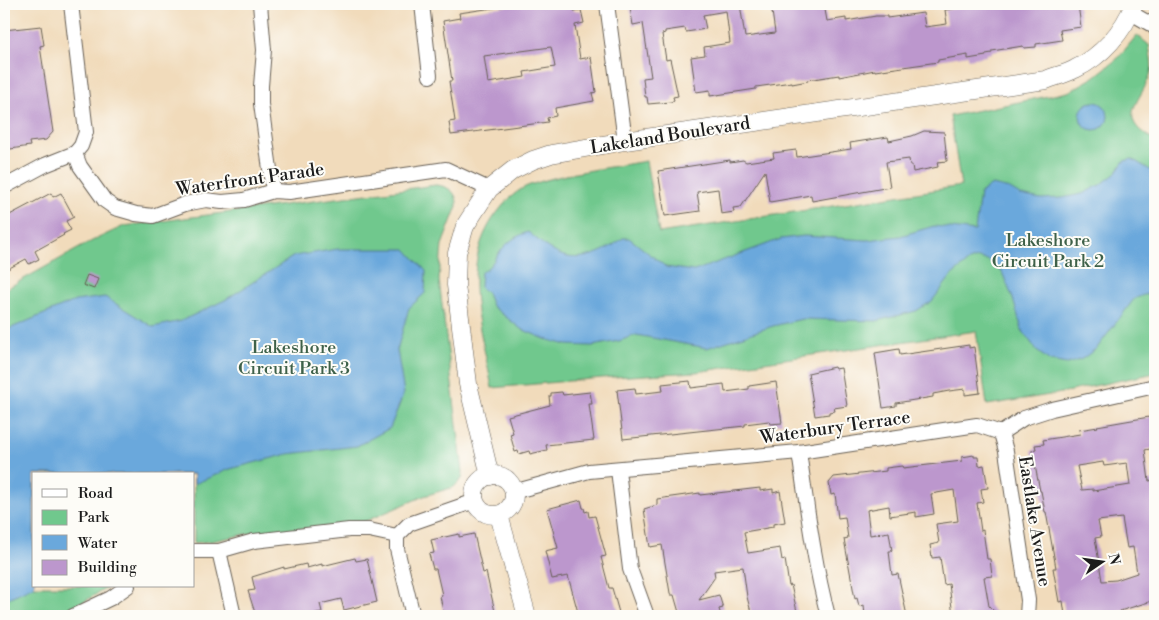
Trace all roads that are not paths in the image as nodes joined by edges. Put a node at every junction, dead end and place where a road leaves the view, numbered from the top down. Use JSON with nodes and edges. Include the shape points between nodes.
{"nodes":[{"id":1,"x":71,"y":4,"type":"edge"},
{"id":2,"x":260,"y":4,"type":"edge"},
{"id":3,"x":422,"y":4,"type":"edge"},
{"id":4,"x":607,"y":4,"type":"edge"},
{"id":5,"x":1132,"y":8,"type":"edge"},
{"id":6,"x":1155,"y":28,"type":"edge"},
{"id":7,"x":430,"y":76,"type":"dead end"},
{"id":8,"x":625,"y":141,"type":"junction"},
{"id":9,"x":75,"y":153,"type":"junction"},
{"id":10,"x":4,"y":188,"type":"edge"},
{"id":11,"x":489,"y":189,"type":"junction"},
{"id":12,"x":272,"y":191,"type":"junction"},
{"id":13,"x":1155,"y":386,"type":"edge"},
{"id":14,"x":1001,"y":433,"type":"junction"},
{"id":15,"x":799,"y":452,"type":"junction"},
{"id":16,"x":618,"y":470,"type":"junction"},
{"id":17,"x":490,"y":476,"type":"junction"},
{"id":18,"x":513,"y":492,"type":"junction"},
{"id":19,"x":475,"y":501,"type":"junction"},
{"id":20,"x":499,"y":515,"type":"junction"},
{"id":21,"x":397,"y":536,"type":"junction"},
{"id":22,"x":195,"y":551,"type":"edge"},
{"id":23,"x":219,"y":551,"type":"junction"},
{"id":24,"x":125,"y":588,"type":"edge"},
{"id":25,"x":73,"y":616,"type":"edge"},
{"id":26,"x":234,"y":616,"type":"edge"},
{"id":27,"x":413,"y":616,"type":"edge"},
{"id":28,"x":527,"y":616,"type":"edge"},
{"id":29,"x":648,"y":616,"type":"edge"},
{"id":30,"x":828,"y":616,"type":"edge"},
{"id":31,"x":1026,"y":616,"type":"edge"}],
"edges":[{"from":1,"to":9,"type":"street","via":[[86,132]]},
{"from":2,"to":12,"type":"street","via":[[264,50],[261,104]]},
{"from":3,"to":7,"type":"street"},
{"from":4,"to":8,"type":"street"},
{"from":5,"to":6,"type":"street","name":"Lakeland Boulevard"},
{"from":5,"to":8,"type":"street","name":"Lakeland Boulevard","via":[[1107,47],[1075,69],[1046,80]]},
{"from":8,"to":11,"type":"street","name":"Lakeland Boulevard","via":[[533,160]]},
{"from":9,"to":10,"type":"street","via":[[45,165]]},
{"from":9,"to":12,"type":"street","name":"Waterfront Parade","via":[[80,166],[105,201],[115,208],[136,214],[153,216],[186,204],[206,200],[244,200]]},
{"from":11,"to":12,"type":"street","name":"Waterfront Parade","via":[[446,170],[289,192]]},
{"from":11,"to":17,"type":"street","name":"Lakeland Boulevard","via":[[465,226],[457,253],[456,285],[468,384]]},
{"from":13,"to":14,"type":"street","via":[[1033,415]]},
{"from":14,"to":15,"type":"street","name":"Waterbury Terrace","via":[[977,425]]},
{"from":14,"to":31,"type":"street","name":"Eastlake Avenue","via":[[1028,600]]},
{"from":15,"to":16,"type":"street","name":"Waterbury Terrace"},
{"from":15,"to":30,"type":"street"},
{"from":16,"to":18,"type":"street","name":"Waterbury Terrace","via":[[589,471]]},
{"from":16,"to":29,"type":"street","via":[[630,570]]},
{"from":17,"to":18,"type":"street","via":[[502,477]]},
{"from":17,"to":19,"type":"street","via":[[475,488]]},
{"from":18,"to":20,"type":"street","via":[[512,504]]},
{"from":19,"to":20,"type":"street","via":[[477,507],[487,514]]},
{"from":19,"to":21,"type":"street","via":[[409,524]]},
{"from":20,"to":28,"type":"street"},
{"from":21,"to":23,"type":"street","via":[[349,530],[254,541]]},
{"from":21,"to":27,"type":"street","via":[[397,550]]},
{"from":22,"to":23,"type":"street"},
{"from":23,"to":26,"type":"street"},
{"from":24,"to":25,"type":"street"}]}
